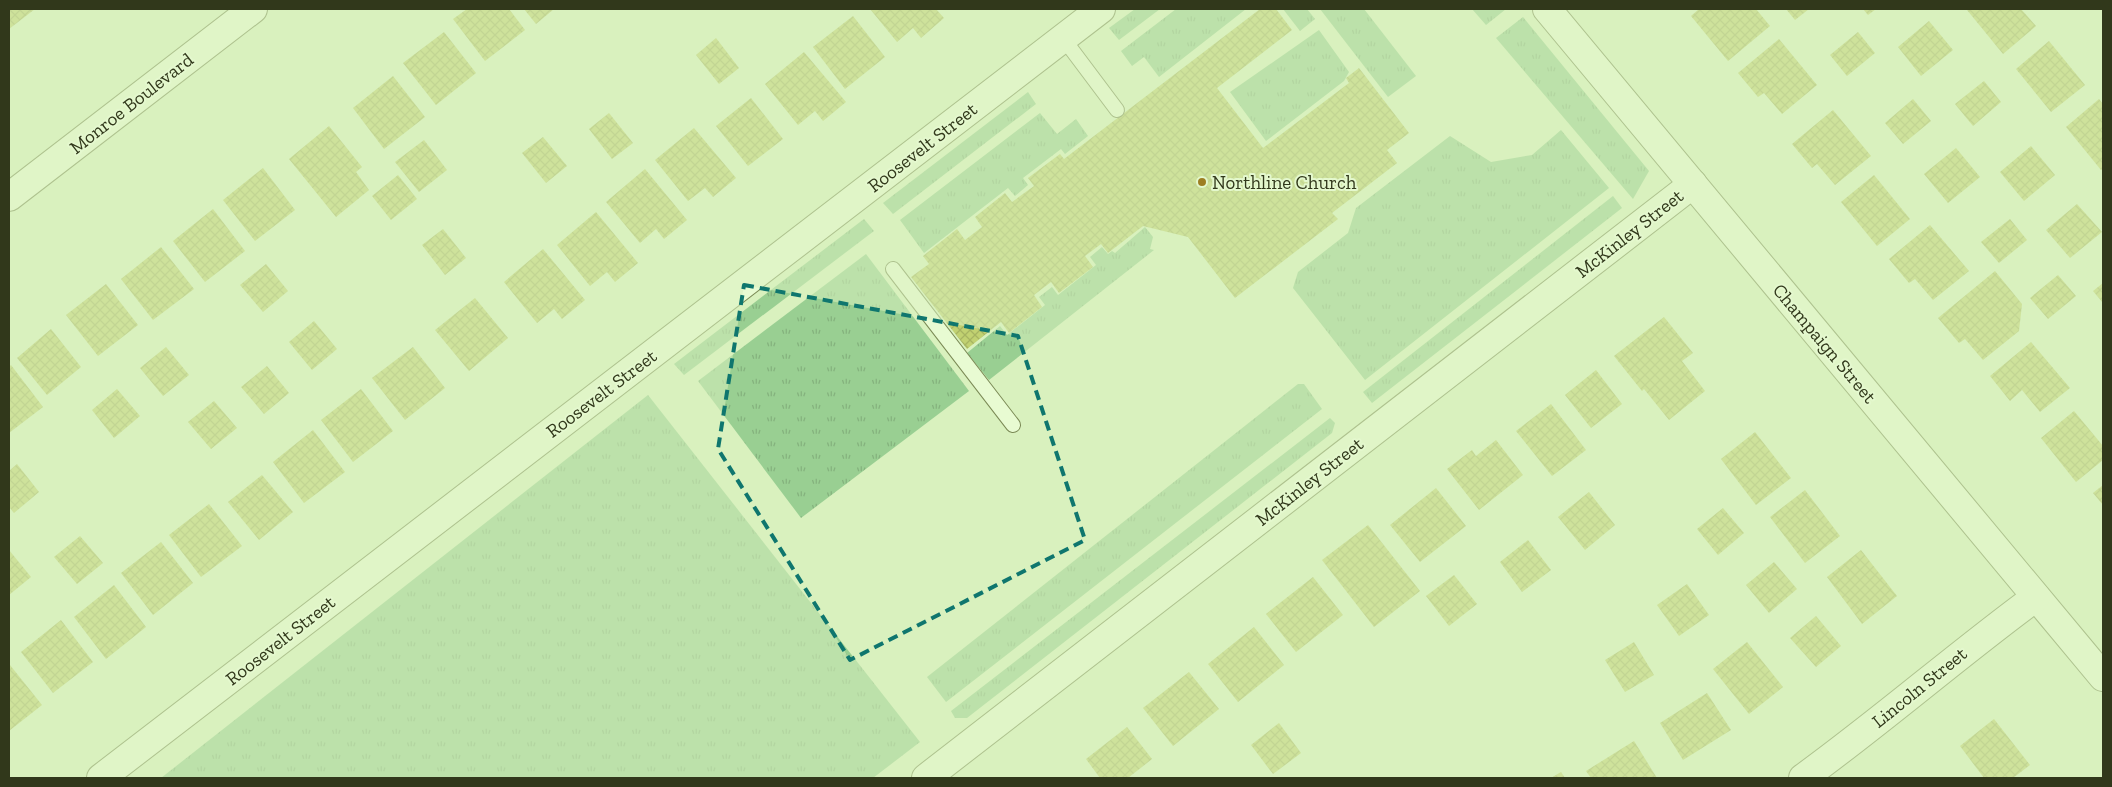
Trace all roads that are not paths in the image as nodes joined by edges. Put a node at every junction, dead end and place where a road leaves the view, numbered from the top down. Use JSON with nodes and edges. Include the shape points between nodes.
{"nodes":[{"id":1,"x":253,"y":9,"type":"edge"},
{"id":2,"x":1101,"y":9,"type":"edge"},
{"id":3,"x":1547,"y":9,"type":"edge"},
{"id":4,"x":1063,"y":38,"type":"junction"},
{"id":5,"x":1117,"y":110,"type":"dead end"},
{"id":6,"x":1693,"y":184,"type":"junction"},
{"id":7,"x":9,"y":197,"type":"edge"},
{"id":8,"x":893,"y":269,"type":"dead end"},
{"id":9,"x":1014,"y":425,"type":"dead end"},
{"id":10,"x":2036,"y":596,"type":"junction"},
{"id":11,"x":2103,"y":677,"type":"edge"},
{"id":12,"x":101,"y":778,"type":"edge"},
{"id":13,"x":926,"y":778,"type":"edge"},
{"id":14,"x":1803,"y":778,"type":"edge"}],
"edges":[{"from":1,"to":7,"type":"street","name":"Monroe Boulevard"},
{"from":2,"to":4,"type":"street","name":"Roosevelt Street"},
{"from":3,"to":6,"type":"street","name":"Champaign Street"},
{"from":4,"to":5,"type":"lane"},
{"from":4,"to":12,"type":"street","name":"Roosevelt Street"},
{"from":6,"to":10,"type":"street","name":"Champaign Street"},
{"from":6,"to":13,"type":"street","name":"McKinley Street"},
{"from":8,"to":9,"type":"lane"},
{"from":10,"to":11,"type":"street","name":"Champaign Street"},
{"from":10,"to":14,"type":"street","name":"Lincoln Street"}]}
